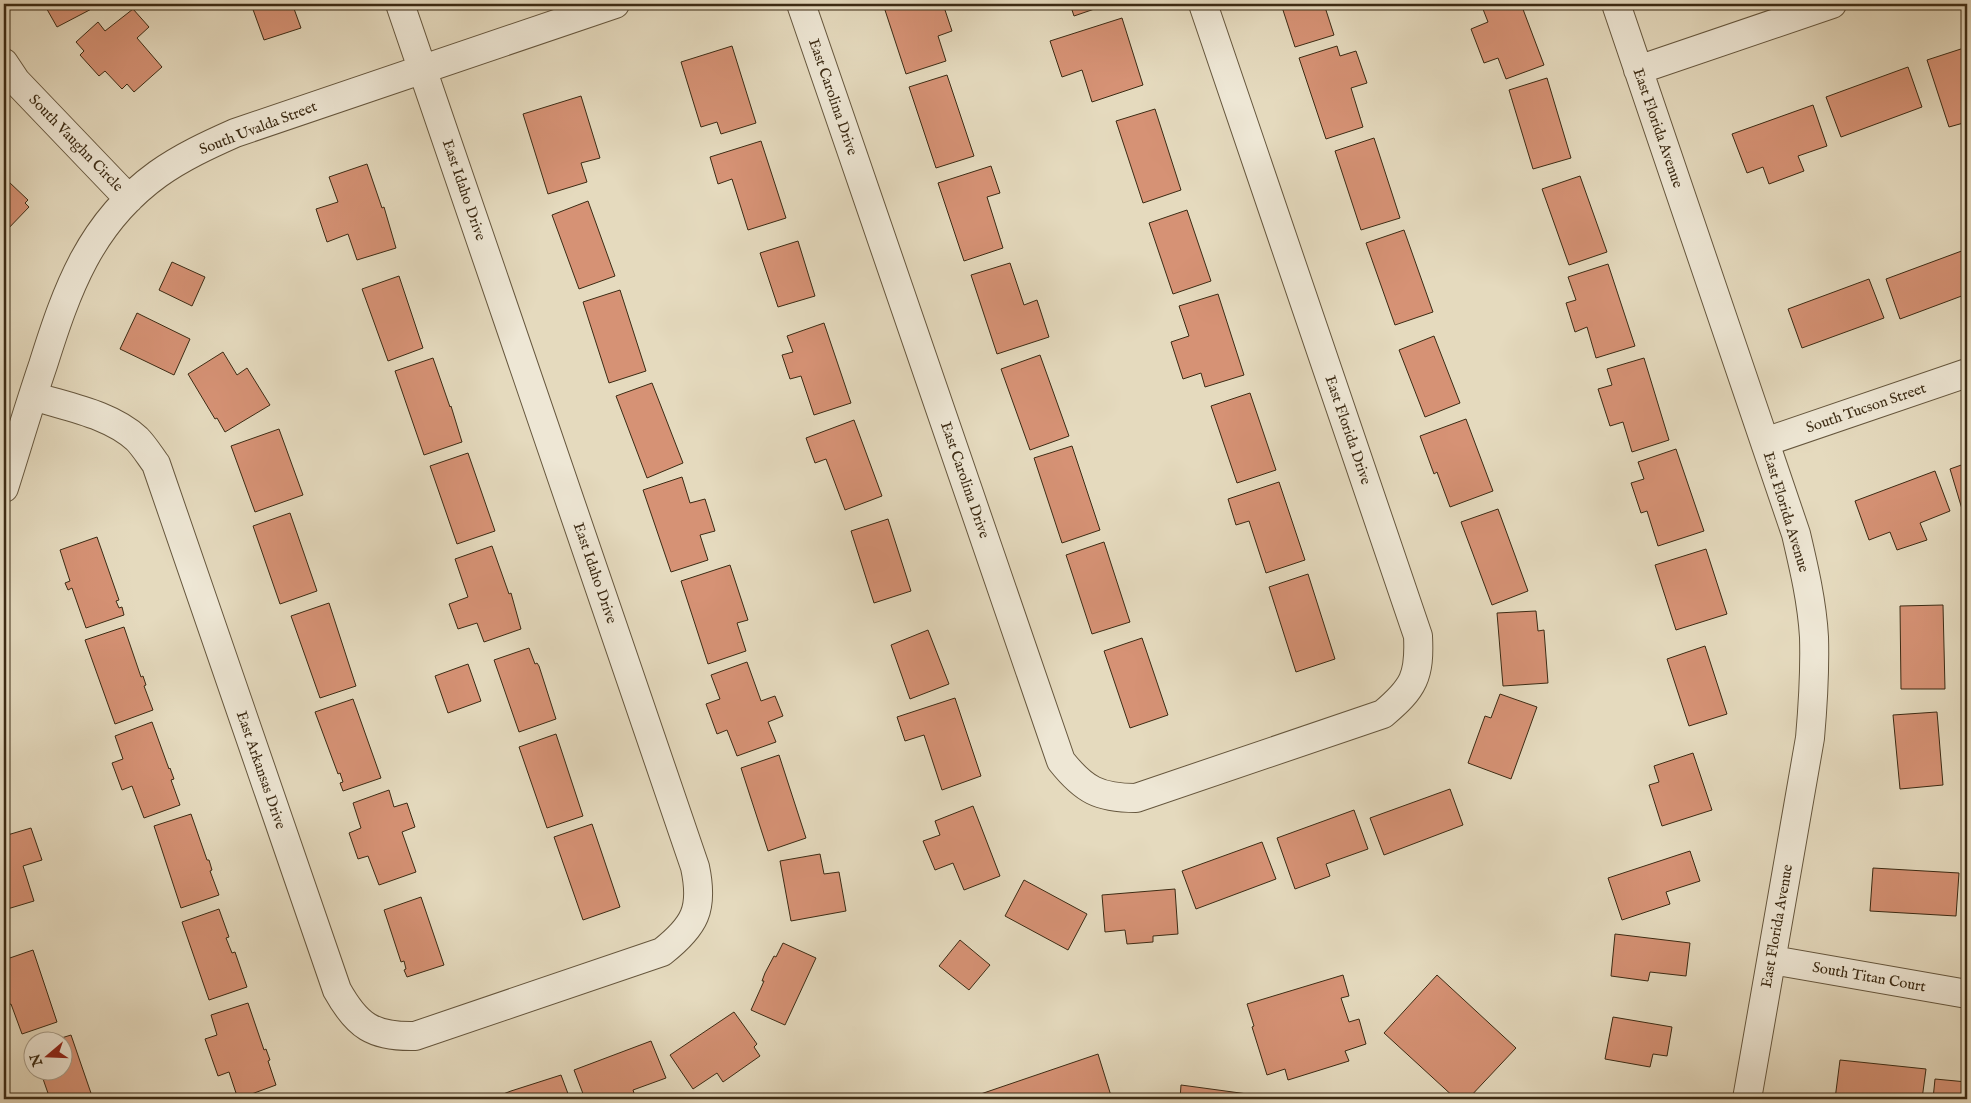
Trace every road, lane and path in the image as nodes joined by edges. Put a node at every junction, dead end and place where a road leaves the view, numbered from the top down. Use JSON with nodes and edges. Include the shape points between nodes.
{"nodes":[{"id":1,"x":400,"y":4,"type":"edge"},
{"id":2,"x":615,"y":4,"type":"edge"},
{"id":3,"x":801,"y":4,"type":"edge"},
{"id":4,"x":1202,"y":4,"type":"edge"},
{"id":5,"x":1616,"y":4,"type":"edge"},
{"id":6,"x":1832,"y":4,"type":"edge"},
{"id":7,"x":4,"y":63,"type":"edge"},
{"id":8,"x":423,"y":69,"type":"junction"},
{"id":9,"x":1638,"y":70,"type":"junction"},
{"id":10,"x":129,"y":199,"type":"junction"},
{"id":11,"x":1967,"y":373,"type":"edge"},
{"id":12,"x":33,"y":396,"type":"junction"},
{"id":13,"x":1765,"y":442,"type":"junction"},
{"id":14,"x":4,"y":488,"type":"edge"},
{"id":15,"x":1248,"y":760,"type":"joint"},
{"id":16,"x":1772,"y":960,"type":"junction"},
{"id":17,"x":546,"y":993,"type":"joint"},
{"id":18,"x":1967,"y":994,"type":"edge"},
{"id":19,"x":1747,"y":1099,"type":"edge"}],
"edges":[{"from":1,"to":8,"type":"street","name":"East Idaho Drive"},
{"from":2,"to":8,"type":"street","name":"South Uvalda Street"},
{"from":3,"to":15,"type":"street","name":"East Carolina Drive","via":[[1061,762],[1075,779],[1093,792],[1113,798],[1136,798]]},
{"from":4,"to":15,"type":"street","name":"East Florida Drive","via":[[1418,636],[1419,662],[1414,679],[1402,698],[1383,714]]},
{"from":5,"to":9,"type":"street","name":"East Florida Avenue"},
{"from":6,"to":9,"type":"street"},
{"from":7,"to":10,"type":"street","name":"South Vaughn Circle","via":[[16,81]]},
{"from":8,"to":10,"type":"street","name":"South Uvalda Street","via":[[210,144],[157,174]]},
{"from":8,"to":17,"type":"street","name":"East Idaho Drive","via":[[696,867],[700,888],[695,914],[687,928],[662,952]]},
{"from":9,"to":13,"type":"street","name":"East Florida Avenue"},
{"from":10,"to":12,"type":"street","name":"South Uvalda Street","via":[[114,214],[77,270],[63,302]]},
{"from":11,"to":13,"type":"street","name":"South Tucson Street"},
{"from":12,"to":14,"type":"street","name":"South Uvalda Street"},
{"from":12,"to":17,"type":"street","name":"East Arkansas Drive","via":[[99,417],[122,428],[138,440],[156,464],[337,990],[349,1012],[369,1028],[393,1037],[415,1036]]},
{"from":13,"to":16,"type":"street","name":"East Florida Avenue","via":[[1796,534],[1814,635],[1810,738]]},
{"from":16,"to":18,"type":"street","name":"South Titan Court"},
{"from":16,"to":19,"type":"street","name":"East Florida Avenue"}]}
